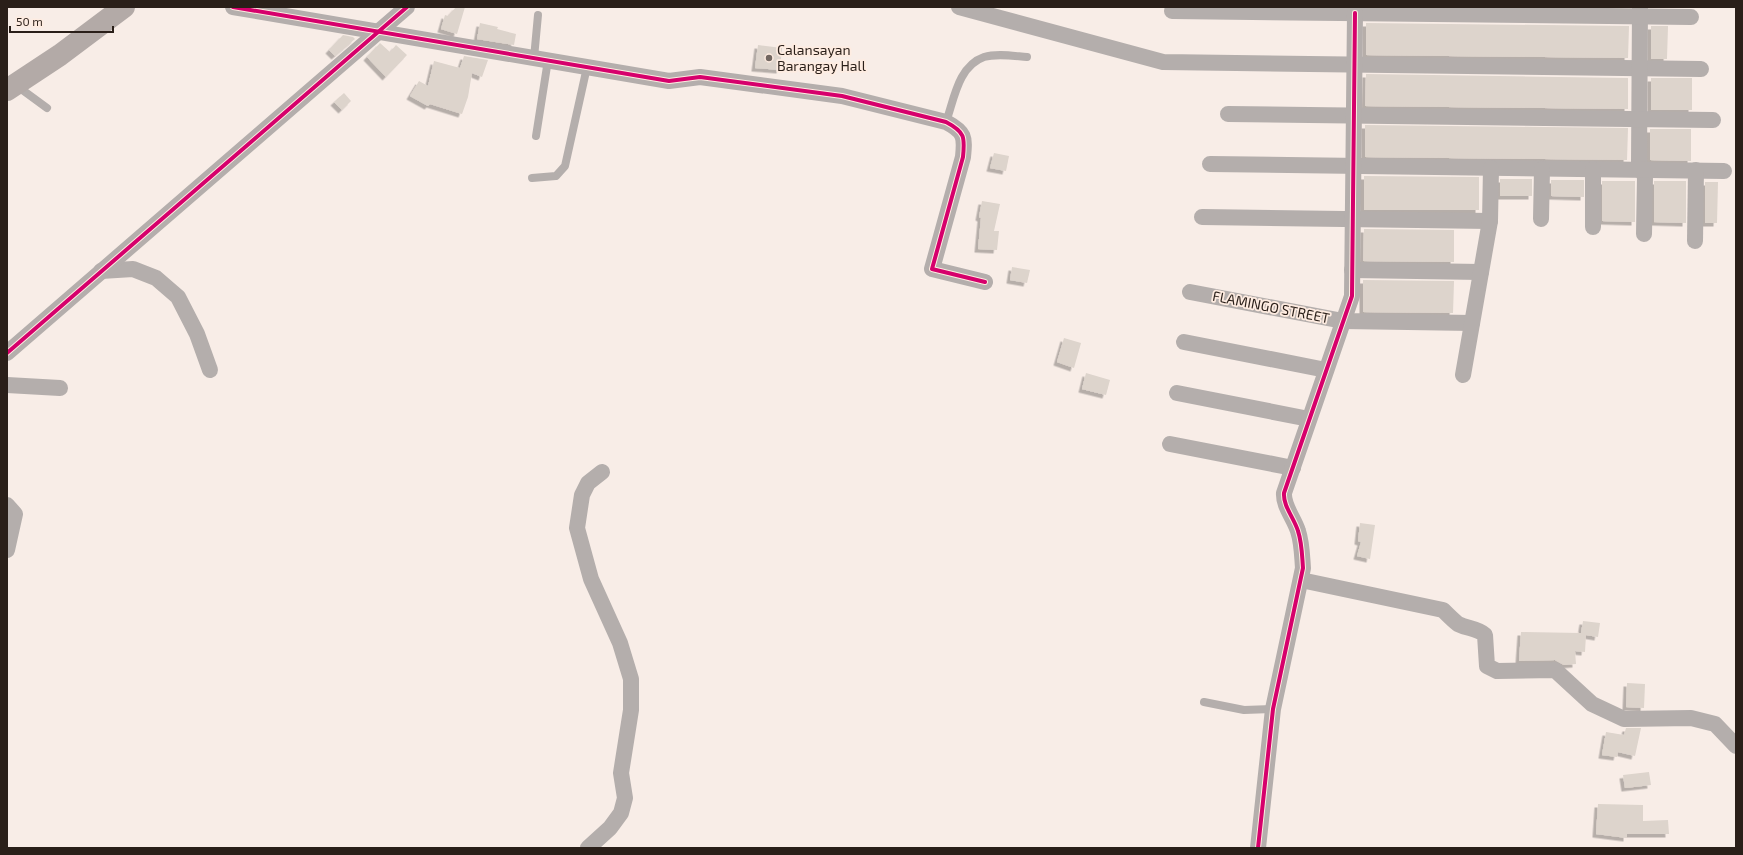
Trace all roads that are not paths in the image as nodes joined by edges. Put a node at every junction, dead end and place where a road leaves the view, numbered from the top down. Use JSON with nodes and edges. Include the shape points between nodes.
{"nodes":[{"id":1,"x":124,"y":7,"type":"edge"},
{"id":2,"x":234,"y":7,"type":"edge"},
{"id":3,"x":407,"y":7,"type":"edge"},
{"id":4,"x":959,"y":7,"type":"edge"},
{"id":5,"x":1282,"y":10,"type":"edge"},
{"id":6,"x":1172,"y":11,"type":"dead end"},
{"id":7,"x":1640,"y":12,"type":"edge"},
{"id":8,"x":1355,"y":13,"type":"junction"},
{"id":9,"x":538,"y":15,"type":"dead end"},
{"id":10,"x":1691,"y":17,"type":"dead end"},
{"id":11,"x":381,"y":31,"type":"junction"},
{"id":12,"x":1027,"y":57,"type":"dead end"},
{"id":13,"x":541,"y":59,"type":"junction"},
{"id":14,"x":1354,"y":64,"type":"junction"},
{"id":15,"x":587,"y":67,"type":"junction"},
{"id":16,"x":1640,"y":68,"type":"junction"},
{"id":17,"x":1701,"y":68,"type":"dead end"},
{"id":18,"x":11,"y":87,"type":"edge"},
{"id":19,"x":47,"y":108,"type":"dead end"},
{"id":20,"x":1228,"y":114,"type":"dead end"},
{"id":21,"x":1354,"y":115,"type":"junction"},
{"id":22,"x":1639,"y":119,"type":"junction"},
{"id":23,"x":1713,"y":120,"type":"dead end"},
{"id":24,"x":946,"y":122,"type":"junction"},
{"id":25,"x":536,"y":136,"type":"dead end"},
{"id":26,"x":1210,"y":164,"type":"dead end"},
{"id":27,"x":1353,"y":166,"type":"junction"},
{"id":28,"x":1491,"y":168,"type":"junction"},
{"id":29,"x":1542,"y":168,"type":"junction"},
{"id":30,"x":1593,"y":169,"type":"junction"},
{"id":31,"x":1642,"y":170,"type":"junction"},
{"id":32,"x":1696,"y":170,"type":"junction"},
{"id":33,"x":1724,"y":171,"type":"dead end"},
{"id":34,"x":532,"y":178,"type":"dead end"},
{"id":35,"x":1202,"y":217,"type":"dead end"},
{"id":36,"x":1352,"y":219,"type":"junction"},
{"id":37,"x":1541,"y":220,"type":"dead end"},
{"id":38,"x":1490,"y":221,"type":"junction"},
{"id":39,"x":1593,"y":227,"type":"dead end"},
{"id":40,"x":1644,"y":234,"type":"dead end"},
{"id":41,"x":1695,"y":241,"type":"dead end"},
{"id":42,"x":1352,"y":270,"type":"junction"},
{"id":43,"x":101,"y":271,"type":"junction"},
{"id":44,"x":1481,"y":272,"type":"junction"},
{"id":45,"x":985,"y":282,"type":"dead end"},
{"id":46,"x":1190,"y":292,"type":"dead end"},
{"id":47,"x":1343,"y":321,"type":"junction"},
{"id":48,"x":1472,"y":323,"type":"junction"},
{"id":49,"x":1184,"y":342,"type":"dead end"},
{"id":50,"x":7,"y":353,"type":"edge"},
{"id":51,"x":210,"y":370,"type":"dead end"},
{"id":52,"x":1326,"y":370,"type":"junction"},
{"id":53,"x":1463,"y":375,"type":"dead end"},
{"id":54,"x":7,"y":384,"type":"edge"},
{"id":55,"x":60,"y":388,"type":"dead end"},
{"id":56,"x":1177,"y":393,"type":"dead end"},
{"id":57,"x":1309,"y":419,"type":"junction"},
{"id":58,"x":1170,"y":444,"type":"dead end"},
{"id":59,"x":1292,"y":468,"type":"junction"},
{"id":60,"x":602,"y":472,"type":"dead end"},
{"id":61,"x":7,"y":506,"type":"edge"},
{"id":62,"x":7,"y":550,"type":"edge"},
{"id":63,"x":1301,"y":580,"type":"junction"},
{"id":64,"x":1204,"y":702,"type":"dead end"},
{"id":65,"x":1273,"y":709,"type":"junction"},
{"id":66,"x":1736,"y":746,"type":"edge"},
{"id":67,"x":588,"y":848,"type":"edge"},
{"id":68,"x":1258,"y":848,"type":"edge"}],
"edges":[{"from":1,"to":18,"type":"highway","via":[[60,55]]},
{"from":2,"to":11,"type":"street"},
{"from":3,"to":11,"type":"street"},
{"from":4,"to":14,"type":"street","via":[[1163,62]]},
{"from":5,"to":6,"type":"street"},
{"from":5,"to":8,"type":"street"},
{"from":7,"to":8,"type":"street"},
{"from":7,"to":10,"type":"street"},
{"from":7,"to":16,"type":"street"},
{"from":8,"to":14,"type":"street"},
{"from":9,"to":13,"type":"lane"},
{"from":11,"to":13,"type":"street"},
{"from":11,"to":43,"type":"street"},
{"from":12,"to":24,"type":"lane","via":[[994,56],[972,64],[963,74]]},
{"from":13,"to":15,"type":"street"},
{"from":13,"to":25,"type":"lane"},
{"from":14,"to":16,"type":"street"},
{"from":14,"to":21,"type":"street"},
{"from":15,"to":24,"type":"street","via":[[669,81],[700,77],[842,96]]},
{"from":15,"to":34,"type":"lane","via":[[565,166],[556,176]]},
{"from":16,"to":17,"type":"street"},
{"from":16,"to":22,"type":"street"},
{"from":18,"to":19,"type":"lane"},
{"from":20,"to":21,"type":"street"},
{"from":21,"to":22,"type":"street"},
{"from":21,"to":27,"type":"street"},
{"from":22,"to":23,"type":"street"},
{"from":22,"to":31,"type":"street","via":[[1639,163]]},
{"from":24,"to":45,"type":"street","via":[[959,129],[965,140],[963,157],[932,269]]},
{"from":26,"to":27,"type":"street"},
{"from":27,"to":28,"type":"street"},
{"from":27,"to":36,"type":"street"},
{"from":28,"to":29,"type":"street"},
{"from":28,"to":38,"type":"street"},
{"from":29,"to":30,"type":"street"},
{"from":29,"to":37,"type":"street"},
{"from":30,"to":31,"type":"street"},
{"from":30,"to":39,"type":"street"},
{"from":31,"to":32,"type":"street"},
{"from":31,"to":40,"type":"street","via":[[1645,177]]},
{"from":32,"to":33,"type":"street"},
{"from":32,"to":41,"type":"street"},
{"from":35,"to":36,"type":"street"},
{"from":36,"to":38,"type":"street"},
{"from":36,"to":42,"type":"street"},
{"from":38,"to":44,"type":"street"},
{"from":42,"to":44,"type":"street"},
{"from":42,"to":47,"type":"street","via":[[1352,296]]},
{"from":43,"to":50,"type":"street"},
{"from":43,"to":51,"type":"street","via":[[133,269],[156,278],[178,296],[197,334]]},
{"from":44,"to":48,"type":"street"},
{"from":46,"to":47,"type":"street","name":"FLAMINGO STREET"},
{"from":47,"to":48,"type":"street","name":"FLAMINGO STREET"},
{"from":47,"to":52,"type":"street"},
{"from":48,"to":53,"type":"street"},
{"from":49,"to":52,"type":"street"},
{"from":52,"to":57,"type":"street"},
{"from":54,"to":55,"type":"street"},
{"from":56,"to":57,"type":"street"},
{"from":57,"to":59,"type":"street"},
{"from":58,"to":59,"type":"street"},
{"from":59,"to":63,"type":"street","via":[[1284,496],[1302,546]]},
{"from":60,"to":67,"type":"street","via":[[588,483],[582,495],[577,528],[591,579],[620,643],[631,679],[630,710],[621,773],[624,798],[621,813],[610,828]]},
{"from":61,"to":62,"type":"street","via":[[15,514]]},
{"from":63,"to":65,"type":"street"},
{"from":63,"to":66,"type":"street","via":[[1443,610],[1458,623],[1468,628],[1479,629],[1486,635],[1487,666],[1497,671],[1555,670],[1592,704],[1624,719],[1691,718],[1715,724]]},
{"from":64,"to":65,"type":"lane","via":[[1244,710]]},
{"from":65,"to":68,"type":"street"}]}
